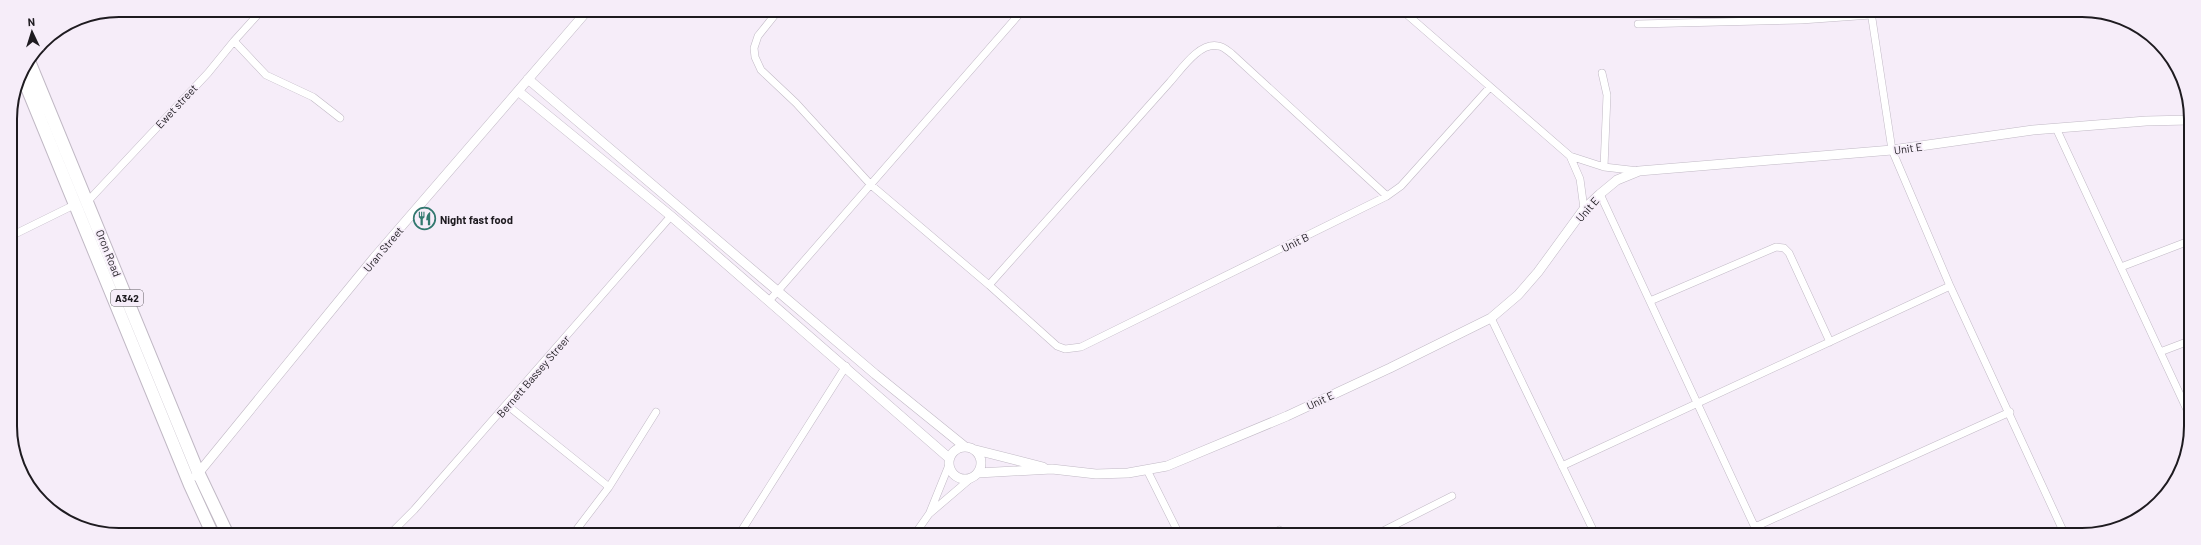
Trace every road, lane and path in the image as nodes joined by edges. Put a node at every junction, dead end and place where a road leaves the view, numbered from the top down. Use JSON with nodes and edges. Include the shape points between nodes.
{"nodes":[{"id":1,"x":256,"y":17,"type":"edge"},
{"id":2,"x":581,"y":17,"type":"edge"},
{"id":3,"x":773,"y":17,"type":"edge"},
{"id":4,"x":1017,"y":17,"type":"edge"},
{"id":5,"x":1410,"y":17,"type":"edge"},
{"id":6,"x":1831,"y":17,"type":"edge"},
{"id":7,"x":1872,"y":17,"type":"edge"},
{"id":8,"x":1638,"y":24,"type":"dead end"},
{"id":9,"x":234,"y":41,"type":"junction"},
{"id":10,"x":31,"y":67,"type":"edge"},
{"id":11,"x":1602,"y":73,"type":"dead end"},
{"id":12,"x":528,"y":79,"type":"junction"},
{"id":13,"x":25,"y":81,"type":"edge"},
{"id":14,"x":1490,"y":87,"type":"junction"},
{"id":15,"x":518,"y":91,"type":"junction"},
{"id":16,"x":340,"y":118,"type":"dead end"},
{"id":17,"x":2184,"y":120,"type":"edge"},
{"id":18,"x":2056,"y":128,"type":"junction"},
{"id":19,"x":1892,"y":150,"type":"junction"},
{"id":20,"x":1570,"y":156,"type":"junction"},
{"id":21,"x":1604,"y":167,"type":"junction"},
{"id":22,"x":1639,"y":171,"type":"junction"},
{"id":23,"x":871,"y":185,"type":"junction"},
{"id":24,"x":1600,"y":194,"type":"junction"},
{"id":25,"x":1387,"y":196,"type":"junction"},
{"id":26,"x":82,"y":203,"type":"junction"},
{"id":27,"x":1584,"y":209,"type":"junction"},
{"id":28,"x":671,"y":216,"type":"junction"},
{"id":29,"x":17,"y":233,"type":"edge"},
{"id":30,"x":2184,"y":243,"type":"edge"},
{"id":31,"x":2121,"y":267,"type":"junction"},
{"id":32,"x":989,"y":285,"type":"junction"},
{"id":33,"x":1950,"y":286,"type":"junction"},
{"id":34,"x":778,"y":291,"type":"junction"},
{"id":35,"x":769,"y":301,"type":"junction"},
{"id":36,"x":1650,"y":301,"type":"junction"},
{"id":37,"x":1491,"y":318,"type":"junction"},
{"id":38,"x":1830,"y":342,"type":"junction"},
{"id":39,"x":2184,"y":343,"type":"edge"},
{"id":40,"x":2160,"y":352,"type":"junction"},
{"id":41,"x":846,"y":366,"type":"junction"},
{"id":42,"x":2184,"y":403,"type":"edge"},
{"id":43,"x":507,"y":405,"type":"junction"},
{"id":44,"x":1697,"y":405,"type":"junction"},
{"id":45,"x":656,"y":412,"type":"dead end"},
{"id":46,"x":2010,"y":412,"type":"junction"},
{"id":47,"x":964,"y":446,"type":"junction"},
{"id":48,"x":976,"y":450,"type":"junction"},
{"id":49,"x":949,"y":461,"type":"junction"},
{"id":50,"x":1562,"y":466,"type":"junction"},
{"id":51,"x":1052,"y":469,"type":"junction"},
{"id":52,"x":1147,"y":470,"type":"junction"},
{"id":53,"x":198,"y":472,"type":"junction"},
{"id":54,"x":978,"y":473,"type":"junction"},
{"id":55,"x":970,"y":479,"type":"junction"},
{"id":56,"x":190,"y":485,"type":"junction"},
{"id":57,"x":609,"y":487,"type":"junction"},
{"id":58,"x":1452,"y":496,"type":"dead end"},
{"id":59,"x":929,"y":514,"type":"junction"},
{"id":60,"x":210,"y":528,"type":"edge"},
{"id":61,"x":225,"y":528,"type":"edge"},
{"id":62,"x":396,"y":528,"type":"edge"},
{"id":63,"x":578,"y":528,"type":"edge"},
{"id":64,"x":744,"y":528,"type":"edge"},
{"id":65,"x":919,"y":528,"type":"edge"},
{"id":66,"x":1176,"y":528,"type":"edge"},
{"id":67,"x":1389,"y":528,"type":"edge"},
{"id":68,"x":1592,"y":528,"type":"edge"},
{"id":69,"x":1755,"y":528,"type":"edge"},
{"id":70,"x":1762,"y":528,"type":"edge"},
{"id":71,"x":2062,"y":528,"type":"edge"}],
"edges":[{"from":1,"to":9,"type":"street","name":"Ewet street"},
{"from":2,"to":12,"type":"street","name":"Uran Street"},
{"from":3,"to":23,"type":"street","via":[[758,36],[754,48],[761,70],[796,103]]},
{"from":4,"to":23,"type":"street"},
{"from":5,"to":14,"type":"street"},
{"from":6,"to":8,"type":"street"},
{"from":7,"to":19,"type":"street"},
{"from":9,"to":16,"type":"street","via":[[266,75],[313,97]]},
{"from":9,"to":26,"type":"street","name":"Ewet street","via":[[208,73]]},
{"from":10,"to":26,"type":"highway","name":"Oron Road","number":"A342"},
{"from":11,"to":21,"type":"street","via":[[1608,96]]},
{"from":12,"to":15,"type":"street","name":"Uran Street"},
{"from":12,"to":34,"type":"street"},
{"from":13,"to":26,"type":"highway","name":"Oron Road","number":"A342"},
{"from":14,"to":20,"type":"street"},
{"from":14,"to":25,"type":"street","name":"Unit B","via":[[1401,186]]},
{"from":15,"to":28,"type":"street"},
{"from":15,"to":53,"type":"street","name":"Uran Street","via":[[374,258]]},
{"from":17,"to":18,"type":"street","name":"Unit E"},
{"from":18,"to":19,"type":"street","name":"Unit E"},
{"from":18,"to":31,"type":"street"},
{"from":19,"to":22,"type":"street","name":"Unit E"},
{"from":19,"to":33,"type":"street"},
{"from":20,"to":21,"type":"street"},
{"from":20,"to":27,"type":"street","via":[[1580,179]]},
{"from":21,"to":22,"type":"street"},
{"from":22,"to":24,"type":"street","name":"Unit E","via":[[1617,180]]},
{"from":23,"to":32,"type":"street"},
{"from":23,"to":34,"type":"street"},
{"from":24,"to":27,"type":"street","name":"Unit E"},
{"from":24,"to":36,"type":"street"},
{"from":25,"to":32,"type":"street","name":"Unit B","via":[[1081,347],[1065,349],[1057,346]]},
{"from":25,"to":32,"type":"street","via":[[1232,54],[1219,46],[1210,46],[1201,50],[1170,82]]},
{"from":26,"to":29,"type":"street"},
{"from":26,"to":53,"type":"highway","name":"Oron Road","number":"A342"},
{"from":26,"to":56,"type":"highway","name":"Oron Road","number":"A342"},
{"from":27,"to":37,"type":"street","name":"Unit E","via":[[1518,295]]},
{"from":28,"to":35,"type":"street"},
{"from":28,"to":43,"type":"street","name":"Bernett Bassey Streer"},
{"from":30,"to":31,"type":"street"},
{"from":31,"to":40,"type":"street"},
{"from":33,"to":38,"type":"street"},
{"from":33,"to":46,"type":"street"},
{"from":34,"to":35,"type":"street"},
{"from":34,"to":47,"type":"street","via":[[929,420]]},
{"from":35,"to":41,"type":"street"},
{"from":36,"to":38,"type":"street","via":[[1776,247],[1784,248],[1789,253]]},
{"from":36,"to":44,"type":"street"},
{"from":37,"to":50,"type":"street"},
{"from":37,"to":52,"type":"street","name":"Unit E","via":[[1287,416],[1183,461]]},
{"from":38,"to":44,"type":"street"},
{"from":39,"to":40,"type":"street"},
{"from":40,"to":42,"type":"street"},
{"from":41,"to":49,"type":"street"},
{"from":41,"to":64,"type":"street"},
{"from":43,"to":57,"type":"street"},
{"from":43,"to":62,"type":"street","name":"Bernett Bassey Streer"},
{"from":44,"to":50,"type":"street"},
{"from":44,"to":69,"type":"street"},
{"from":45,"to":57,"type":"street"},
{"from":46,"to":70,"type":"street"},
{"from":46,"to":71,"type":"street"},
{"from":47,"to":48,"type":"street"},
{"from":47,"to":49,"type":"street","via":[[954,450]]},
{"from":48,"to":51,"type":"street"},
{"from":48,"to":54,"type":"street","via":[[982,461]]},
{"from":49,"to":55,"type":"street","via":[[955,476]]},
{"from":49,"to":59,"type":"street"},
{"from":50,"to":68,"type":"street"},
{"from":51,"to":52,"type":"street","name":"Unit E","via":[[1096,474]]},
{"from":51,"to":54,"type":"street"},
{"from":52,"to":66,"type":"street"},
{"from":53,"to":56,"type":"street","name":"Uran Street"},
{"from":53,"to":61,"type":"highway","name":"Oron Road","number":"A342"},
{"from":54,"to":55,"type":"street"},
{"from":55,"to":59,"type":"street"},
{"from":56,"to":60,"type":"highway","name":"Oron Road","number":"A342"},
{"from":57,"to":63,"type":"street"},
{"from":58,"to":67,"type":"street"},
{"from":59,"to":65,"type":"street"}]}
